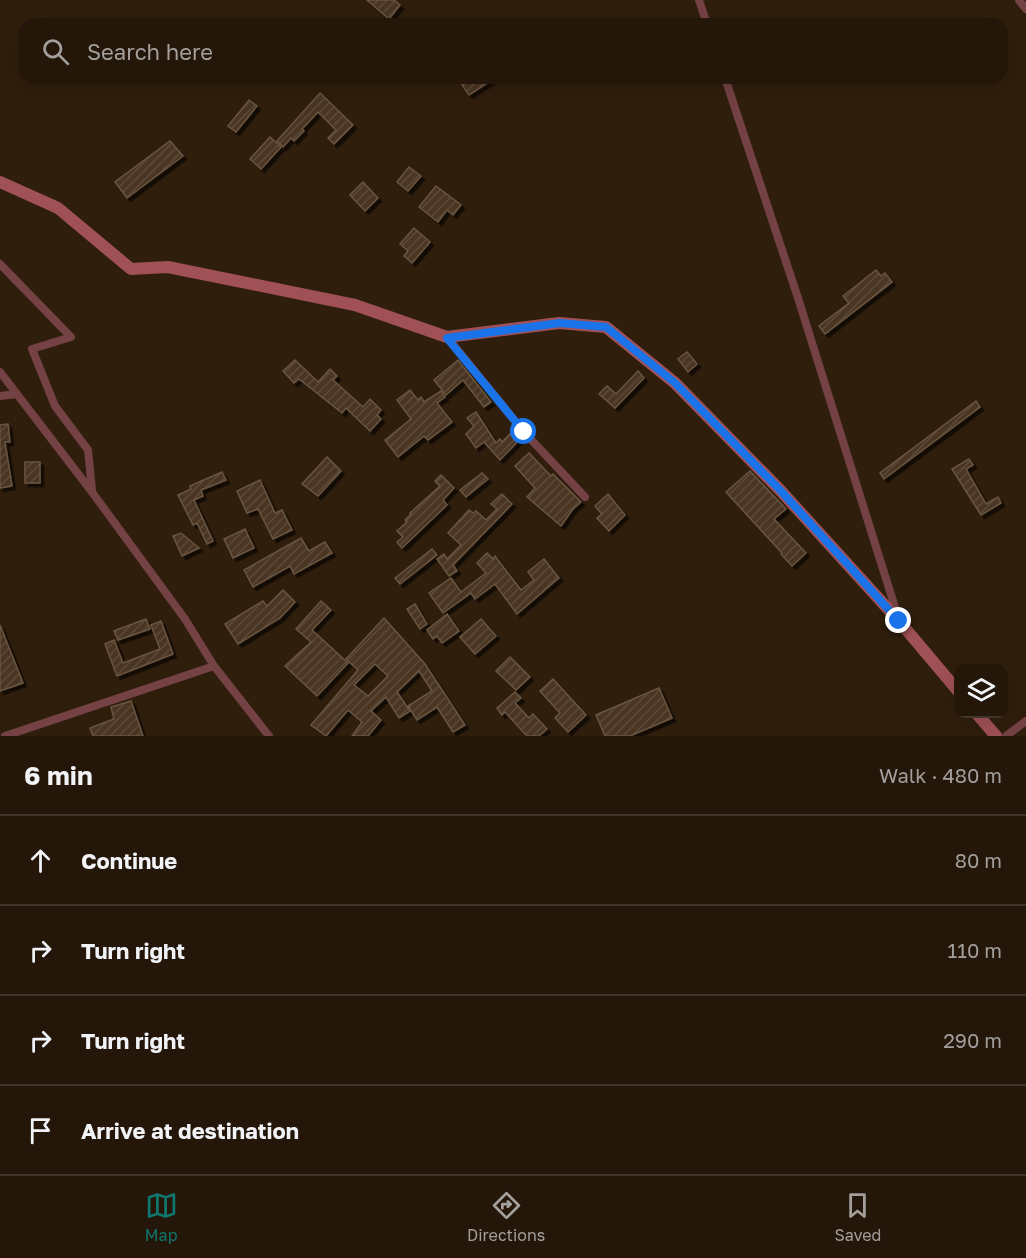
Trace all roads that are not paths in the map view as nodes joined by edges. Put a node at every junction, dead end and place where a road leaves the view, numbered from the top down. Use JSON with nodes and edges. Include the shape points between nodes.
{"nodes":[{"id":1,"x":699,"y":0,"type":"edge"},
{"id":2,"x":1019,"y":0,"type":"edge"},
{"id":3,"x":1026,"y":9,"type":"edge"},
{"id":4,"x":705,"y":18,"type":"edge"},
{"id":5,"x":727,"y":84,"type":"edge"},
{"id":6,"x":0,"y":182,"type":"edge"},
{"id":7,"x":0,"y":264,"type":"edge"},
{"id":8,"x":447,"y":338,"type":"junction"},
{"id":9,"x":0,"y":372,"type":"edge"},
{"id":10,"x":17,"y":394,"type":"junction"},
{"id":11,"x":0,"y":396,"type":"edge"},
{"id":12,"x":92,"y":492,"type":"junction"},
{"id":13,"x":585,"y":497,"type":"dead end"},
{"id":14,"x":899,"y":621,"type":"junction"},
{"id":15,"x":214,"y":666,"type":"junction"},
{"id":16,"x":954,"y":686,"type":"edge"},
{"id":17,"x":980,"y":718,"type":"edge"},
{"id":18,"x":1026,"y":721,"type":"edge"},
{"id":19,"x":5,"y":736,"type":"edge"},
{"id":20,"x":269,"y":736,"type":"edge"},
{"id":21,"x":996,"y":736,"type":"edge"},
{"id":22,"x":1006,"y":736,"type":"edge"}],
"edges":[{"from":1,"to":4,"type":"street"},
{"from":2,"to":3,"type":"street"},
{"from":5,"to":14,"type":"street"},
{"from":6,"to":8,"type":"street","via":[[58,208],[131,269],[168,267],[355,305]]},
{"from":7,"to":12,"type":"street","via":[[71,337],[32,349],[55,406],[88,450]]},
{"from":8,"to":13,"type":"street","via":[[524,432]]},
{"from":8,"to":14,"type":"street","via":[[560,323],[606,327],[675,383],[780,490]]},
{"from":9,"to":10,"type":"street"},
{"from":10,"to":11,"type":"street"},
{"from":10,"to":12,"type":"street"},
{"from":12,"to":15,"type":"street","via":[[185,619]]},
{"from":14,"to":16,"type":"street"},
{"from":15,"to":19,"type":"street"},
{"from":15,"to":20,"type":"street"},
{"from":17,"to":21,"type":"street"},
{"from":18,"to":22,"type":"street"}]}
